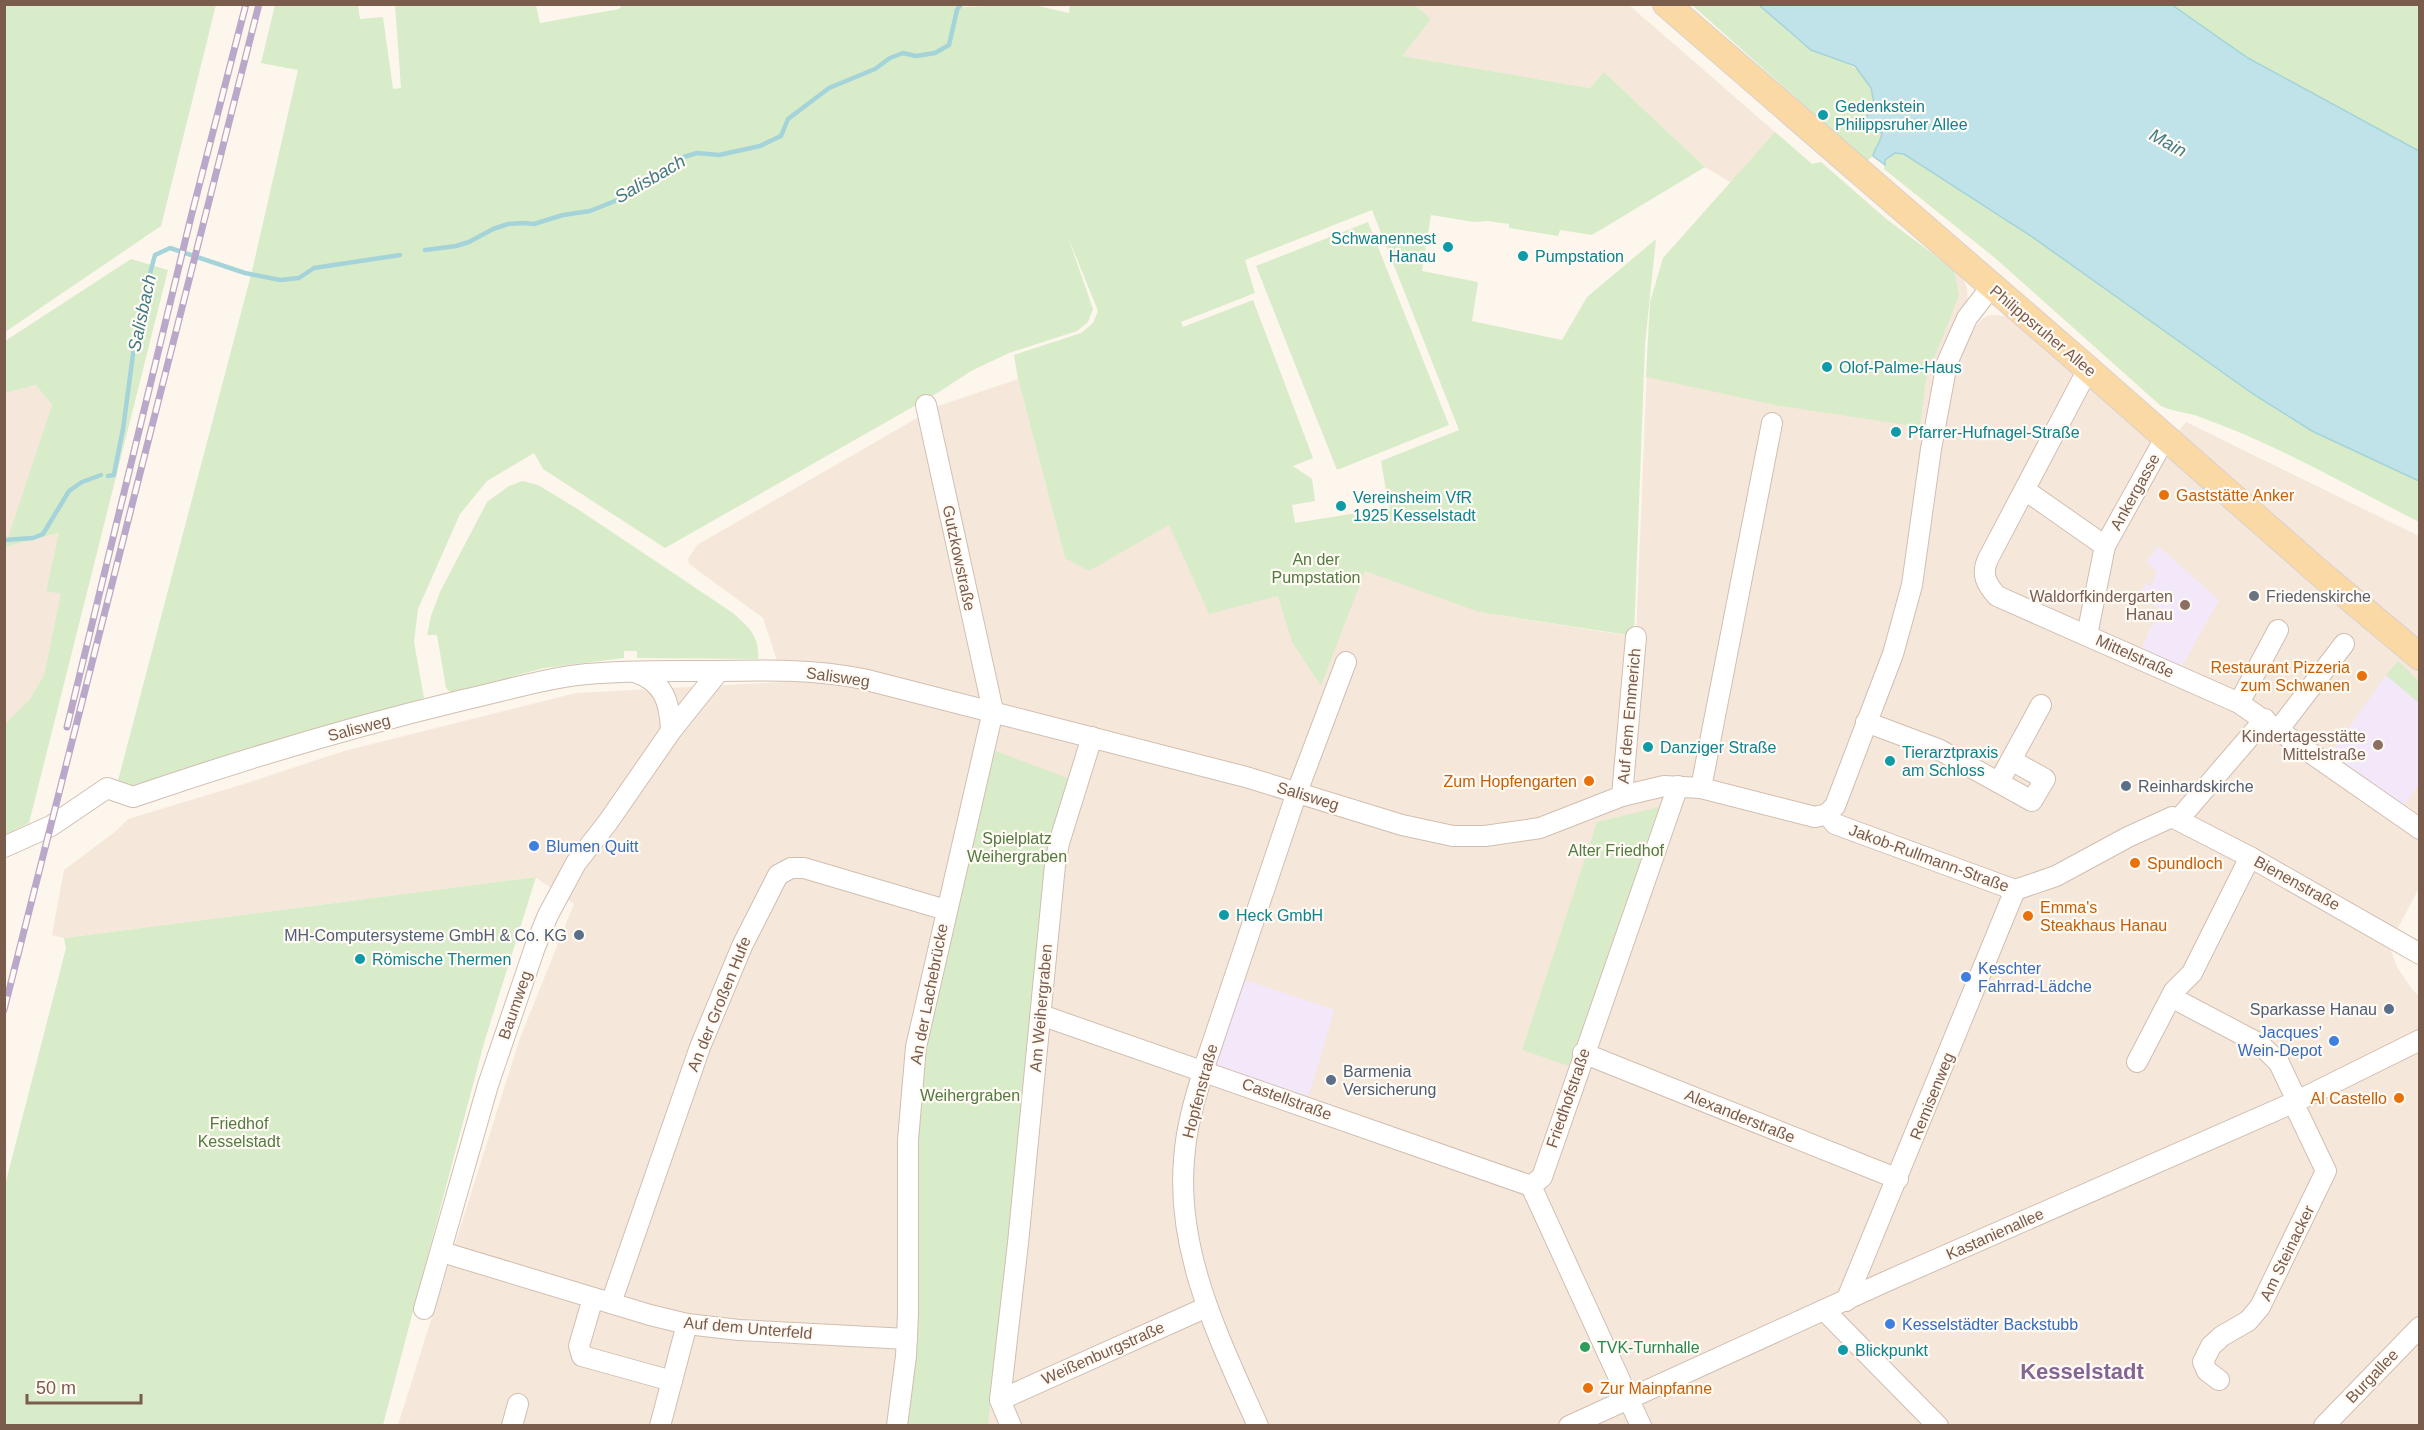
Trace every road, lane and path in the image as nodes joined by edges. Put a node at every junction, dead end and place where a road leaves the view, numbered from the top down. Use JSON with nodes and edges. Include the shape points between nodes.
{"nodes":[{"id":1,"x":1666,"y":4,"type":"edge"},
{"id":2,"x":1991,"y":287,"type":"junction"},
{"id":3,"x":2088,"y":369,"type":"junction"},
{"id":4,"x":926,"y":405,"type":"dead end"},
{"id":5,"x":1772,"y":423,"type":"dead end"},
{"id":6,"x":2165,"y":438,"type":"junction"},
{"id":7,"x":2025,"y":490,"type":"junction"},
{"id":8,"x":2105,"y":546,"type":"junction"},
{"id":9,"x":2278,"y":630,"type":"dead end"},
{"id":10,"x":2087,"y":635,"type":"junction"},
{"id":11,"x":1636,"y":637,"type":"dead end"},
{"id":12,"x":2344,"y":644,"type":"dead end"},
{"id":13,"x":2420,"y":657,"type":"edge"},
{"id":14,"x":1346,"y":662,"type":"dead end"},
{"id":15,"x":718,"y":671,"type":"junction"},
{"id":16,"x":635,"y":672,"type":"junction"},
{"id":17,"x":2239,"y":703,"type":"junction"},
{"id":18,"x":2041,"y":705,"type":"dead end"},
{"id":19,"x":993,"y":711,"type":"junction"},
{"id":20,"x":1866,"y":722,"type":"junction"},
{"id":21,"x":2272,"y":724,"type":"junction"},
{"id":22,"x":671,"y":731,"type":"junction"},
{"id":23,"x":1092,"y":737,"type":"junction"},
{"id":24,"x":2011,"y":760,"type":"junction"},
{"id":25,"x":1999,"y":782,"type":"junction"},
{"id":26,"x":1678,"y":786,"type":"junction"},
{"id":27,"x":1701,"y":788,"type":"junction"},
{"id":28,"x":1297,"y":792,"type":"junction"},
{"id":29,"x":1622,"y":796,"type":"junction"},
{"id":30,"x":1827,"y":814,"type":"junction"},
{"id":31,"x":2175,"y":819,"type":"junction"},
{"id":32,"x":2420,"y":829,"type":"edge"},
{"id":33,"x":4,"y":847,"type":"edge"},
{"id":34,"x":2250,"y":857,"type":"junction"},
{"id":35,"x":2015,"y":890,"type":"junction"},
{"id":36,"x":946,"y":910,"type":"junction"},
{"id":37,"x":2420,"y":954,"type":"edge"},
{"id":38,"x":2171,"y":997,"type":"junction"},
{"id":39,"x":1041,"y":1015,"type":"junction"},
{"id":40,"x":2420,"y":1040,"type":"edge"},
{"id":41,"x":1583,"y":1053,"type":"junction"},
{"id":42,"x":2138,"y":1062,"type":"dead end"},
{"id":43,"x":1203,"y":1070,"type":"junction"},
{"id":44,"x":2295,"y":1102,"type":"junction"},
{"id":45,"x":1898,"y":1179,"type":"junction"},
{"id":46,"x":1531,"y":1186,"type":"junction"},
{"id":47,"x":442,"y":1252,"type":"junction"},
{"id":48,"x":602,"y":1300,"type":"junction"},
{"id":49,"x":1846,"y":1301,"type":"junction"},
{"id":50,"x":1207,"y":1307,"type":"junction"},
{"id":51,"x":424,"y":1309,"type":"dead end"},
{"id":52,"x":1825,"y":1311,"type":"junction"},
{"id":53,"x":687,"y":1324,"type":"junction"},
{"id":54,"x":2420,"y":1327,"type":"edge"},
{"id":55,"x":907,"y":1339,"type":"junction"},
{"id":56,"x":2218,"y":1380,"type":"dead end"},
{"id":57,"x":672,"y":1381,"type":"junction"},
{"id":58,"x":1628,"y":1398,"type":"junction"},
{"id":59,"x":1000,"y":1400,"type":"junction"},
{"id":60,"x":518,"y":1404,"type":"dead end"},
{"id":61,"x":512,"y":1425,"type":"edge"},
{"id":62,"x":660,"y":1425,"type":"edge"},
{"id":63,"x":897,"y":1425,"type":"edge"},
{"id":64,"x":1011,"y":1425,"type":"edge"},
{"id":65,"x":1258,"y":1425,"type":"edge"},
{"id":66,"x":1569,"y":1425,"type":"edge"},
{"id":67,"x":1641,"y":1425,"type":"edge"},
{"id":68,"x":1938,"y":1425,"type":"edge"},
{"id":69,"x":2324,"y":1425,"type":"edge"}],
"edges":[{"from":1,"to":2,"type":"main road","name":"Philippsruher Allee"},
{"from":2,"to":3,"type":"main road","name":"Philippsruher Allee"},
{"from":2,"to":20,"type":"street","via":[[1967,318],[1947,363],[1912,585],[1893,654]]},
{"from":3,"to":6,"type":"main road","name":"Philippsruher Allee"},
{"from":3,"to":7,"type":"street","name":"Mittelstraße"},
{"from":4,"to":19,"type":"street","name":"Gutzkowstraße"},
{"from":5,"to":27,"type":"street"},
{"from":6,"to":8,"type":"street","name":"Ankergasse"},
{"from":6,"to":13,"type":"main road","name":"Philippsruher Allee"},
{"from":7,"to":8,"type":"street","name":"Ankergasse"},
{"from":7,"to":10,"type":"street","name":"Mittelstraße","via":[[1988,559],[1986,581],[1997,596]]},
{"from":8,"to":10,"type":"street","name":"Ankergasse"},
{"from":9,"to":17,"type":"street"},
{"from":10,"to":17,"type":"street","name":"Mittelstraße"},
{"from":11,"to":29,"type":"street","name":"Auf dem Emmerich"},
{"from":12,"to":21,"type":"street"},
{"from":14,"to":28,"type":"street"},
{"from":15,"to":16,"type":"street","name":"Salisweg"},
{"from":15,"to":19,"type":"street","name":"Salisweg","via":[[835,673]]},
{"from":15,"to":22,"type":"street","name":"Baumweg"},
{"from":16,"to":22,"type":"street","via":[[647,676],[662,691]]},
{"from":16,"to":33,"type":"street","name":"Salisweg","via":[[557,678],[432,708],[299,744],[133,797],[107,788],[51,826]]},
{"from":17,"to":21,"type":"street","name":"Mittelstraße"},
{"from":18,"to":24,"type":"street"},
{"from":19,"to":23,"type":"street","name":"Salisweg"},
{"from":19,"to":36,"type":"street","name":"An der Lachebrücke"},
{"from":20,"to":25,"type":"street","via":[[1938,748]]},
{"from":20,"to":30,"type":"street","via":[[1835,806]]},
{"from":21,"to":31,"type":"street"},
{"from":21,"to":32,"type":"street","name":"Mittelstraße"},
{"from":22,"to":47,"type":"street","name":"Baumweg","via":[[576,863],[548,915],[496,1062]]},
{"from":23,"to":28,"type":"street","name":"Salisweg"},
{"from":23,"to":39,"type":"street","name":"Am Weihergraben","via":[[1059,843]]},
{"from":24,"to":25,"type":"street"},
{"from":24,"to":25,"type":"street","via":[[2045,778],[2032,801]]},
{"from":26,"to":27,"type":"street"},
{"from":26,"to":29,"type":"street","name":"Salisweg"},
{"from":26,"to":41,"type":"street","name":"Friedhofstraße"},
{"from":27,"to":30,"type":"street","via":[[1815,817]]},
{"from":28,"to":29,"type":"street","name":"Salisweg","via":[[1425,831],[1469,836],[1540,828]]},
{"from":28,"to":43,"type":"street","name":"Hopfenstraße"},
{"from":30,"to":35,"type":"street","name":"Jakob-Rullmann-Straße","via":[[1835,824]]},
{"from":31,"to":34,"type":"street","name":"Bienenstraße"},
{"from":31,"to":35,"type":"street","name":"Jakob-Rullmann-Straße","via":[[2128,837],[2056,876]]},
{"from":34,"to":37,"type":"street","name":"Bienenstraße"},
{"from":34,"to":38,"type":"street","via":[[2192,973]]},
{"from":35,"to":45,"type":"street","name":"Remisenweg"},
{"from":36,"to":48,"type":"street","name":"An der Großen Hufe","via":[[804,868],[791,868],[778,875],[742,946],[700,1047]]},
{"from":36,"to":55,"type":"street","name":"An der Lachebrücke","via":[[922,1017],[911,1091]]},
{"from":38,"to":42,"type":"street"},
{"from":38,"to":44,"type":"street","via":[[2260,1044],[2279,1063]]},
{"from":39,"to":43,"type":"street","name":"Castellstraße"},
{"from":39,"to":59,"type":"street","name":"Am Weihergraben"},
{"from":40,"to":44,"type":"street","name":"Kastanienallee"},
{"from":41,"to":45,"type":"street","name":"Alexanderstraße"},
{"from":41,"to":46,"type":"street","name":"Friedhofstraße","via":[[1542,1177]]},
{"from":43,"to":46,"type":"street","name":"Castellstraße"},
{"from":43,"to":50,"type":"street","name":"Hopfenstraße","via":[[1188,1129],[1183,1195],[1189,1245]]},
{"from":44,"to":49,"type":"street","name":"Kastanienallee"},
{"from":44,"to":56,"type":"street","name":"Am Steinacker","via":[[2326,1171],[2260,1307],[2248,1321],[2211,1346],[2203,1362]]},
{"from":45,"to":49,"type":"street","name":"Remisenweg"},
{"from":46,"to":58,"type":"street"},
{"from":47,"to":48,"type":"street","name":"Auf dem Unterfeld"},
{"from":47,"to":51,"type":"street","name":"Baumweg"},
{"from":48,"to":53,"type":"street","name":"Auf dem Unterfeld"},
{"from":48,"to":57,"type":"street","via":[[579,1346],[582,1356]]},
{"from":49,"to":52,"type":"street","name":"Kastanienallee"},
{"from":50,"to":59,"type":"street","name":"Weißenburgstraße"},
{"from":50,"to":65,"type":"street","name":"Hopfenstraße"},
{"from":52,"to":58,"type":"street","name":"Kastanienallee"},
{"from":52,"to":68,"type":"street"},
{"from":53,"to":55,"type":"street","name":"Auf dem Unterfeld"},
{"from":53,"to":57,"type":"street"},
{"from":54,"to":69,"type":"street","name":"Burgallee"},
{"from":55,"to":63,"type":"street","name":"An der Lachebrücke"},
{"from":57,"to":62,"type":"street"},
{"from":58,"to":66,"type":"street","name":"Kastanienallee"},
{"from":58,"to":67,"type":"street"},
{"from":59,"to":64,"type":"street","name":"Am Weihergraben"},
{"from":60,"to":61,"type":"street"}]}
